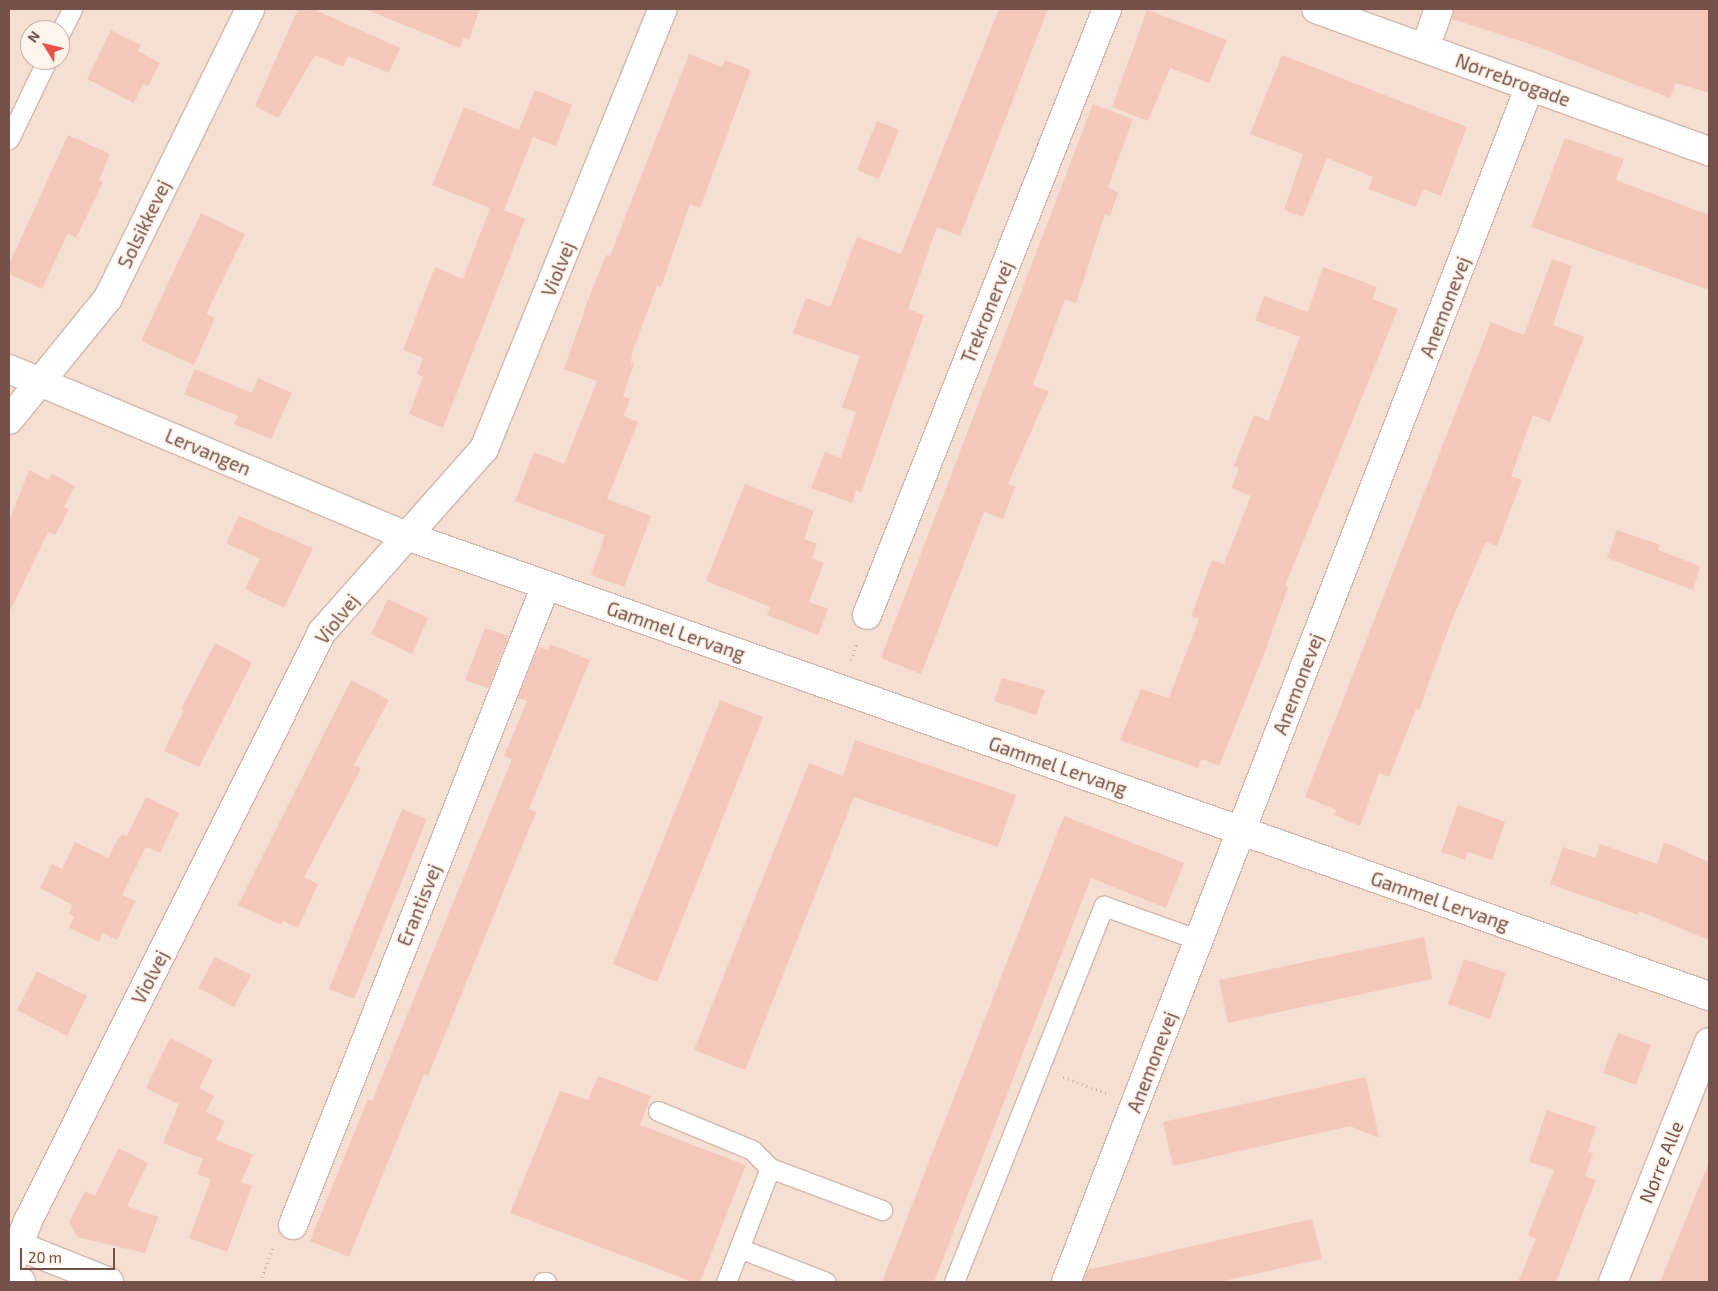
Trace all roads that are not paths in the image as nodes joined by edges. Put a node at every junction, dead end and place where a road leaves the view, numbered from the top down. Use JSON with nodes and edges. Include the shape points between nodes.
{"nodes":[{"id":1,"x":250,"y":9,"type":"edge"},
{"id":2,"x":663,"y":9,"type":"edge"},
{"id":3,"x":1107,"y":9,"type":"edge"},
{"id":4,"x":1316,"y":9,"type":"edge"},
{"id":5,"x":1439,"y":9,"type":"edge"},
{"id":6,"x":1425,"y":48,"type":"junction"},
{"id":7,"x":42,"y":70,"type":"edge"},
{"id":8,"x":1530,"y":86,"type":"junction"},
{"id":9,"x":9,"y":139,"type":"edge"},
{"id":10,"x":1709,"y":151,"type":"edge"},
{"id":11,"x":9,"y":369,"type":"edge"},
{"id":12,"x":39,"y":382,"type":"junction"},
{"id":13,"x":9,"y":420,"type":"edge"},
{"id":14,"x":407,"y":536,"type":"junction"},
{"id":15,"x":546,"y":585,"type":"junction"},
{"id":16,"x":867,"y":615,"type":"road end"},
{"id":17,"x":1241,"y":831,"type":"junction"},
{"id":18,"x":1199,"y":940,"type":"junction"},
{"id":19,"x":1709,"y":996,"type":"edge"},
{"id":20,"x":1709,"y":1042,"type":"edge"},
{"id":21,"x":658,"y":1111,"type":"dead end"},
{"id":22,"x":770,"y":1168,"type":"junction"},
{"id":23,"x":882,"y":1210,"type":"dead end"},
{"id":24,"x":293,"y":1224,"type":"dead end"},
{"id":25,"x":739,"y":1248,"type":"junction"},
{"id":26,"x":12,"y":1253,"type":"edge"},
{"id":27,"x":9,"y":1278,"type":"edge"},
{"id":28,"x":21,"y":1282,"type":"edge"},
{"id":29,"x":109,"y":1282,"type":"edge"},
{"id":30,"x":726,"y":1282,"type":"edge"},
{"id":31,"x":826,"y":1282,"type":"edge"},
{"id":32,"x":954,"y":1282,"type":"edge"},
{"id":33,"x":1066,"y":1282,"type":"edge"},
{"id":34,"x":1613,"y":1282,"type":"edge"}],
"edges":[{"from":1,"to":12,"type":"street","name":"Solsikkevej","via":[[108,298]]},
{"from":2,"to":14,"type":"street","name":"Violvej","via":[[484,449]]},
{"from":3,"to":16,"type":"street","name":"Trekronervej"},
{"from":4,"to":6,"type":"street","name":"Nørrebrogade"},
{"from":5,"to":6,"type":"street"},
{"from":6,"to":8,"type":"street","name":"Nørrebrogade"},
{"from":7,"to":9,"type":"lane"},
{"from":8,"to":10,"type":"street","name":"Nørrebrogade"},
{"from":8,"to":17,"type":"street","name":"Anemonevej"},
{"from":11,"to":12,"type":"street","name":"Lervangen"},
{"from":12,"to":13,"type":"street","name":"Solsikkevej"},
{"from":12,"to":14,"type":"street","name":"Lervangen"},
{"from":14,"to":15,"type":"street","name":"Gammel Lervang"},
{"from":14,"to":26,"type":"street","name":"Violvej","via":[[322,632]]},
{"from":15,"to":17,"type":"street","name":"Gammel Lervang"},
{"from":15,"to":24,"type":"street","name":"Erantisvej"},
{"from":17,"to":18,"type":"street","name":"Anemonevej"},
{"from":17,"to":19,"type":"street","name":"Gammel Lervang"},
{"from":18,"to":32,"type":"lane","via":[[1104,906]]},
{"from":18,"to":33,"type":"street","name":"Anemonevej"},
{"from":20,"to":34,"type":"street","name":"Nørre Alle"},
{"from":21,"to":22,"type":"lane","via":[[752,1150]]},
{"from":22,"to":23,"type":"lane"},
{"from":22,"to":25,"type":"lane"},
{"from":25,"to":30,"type":"lane"},
{"from":25,"to":31,"type":"lane"},
{"from":26,"to":29,"type":"street"},
{"from":27,"to":28,"type":"street"}]}
